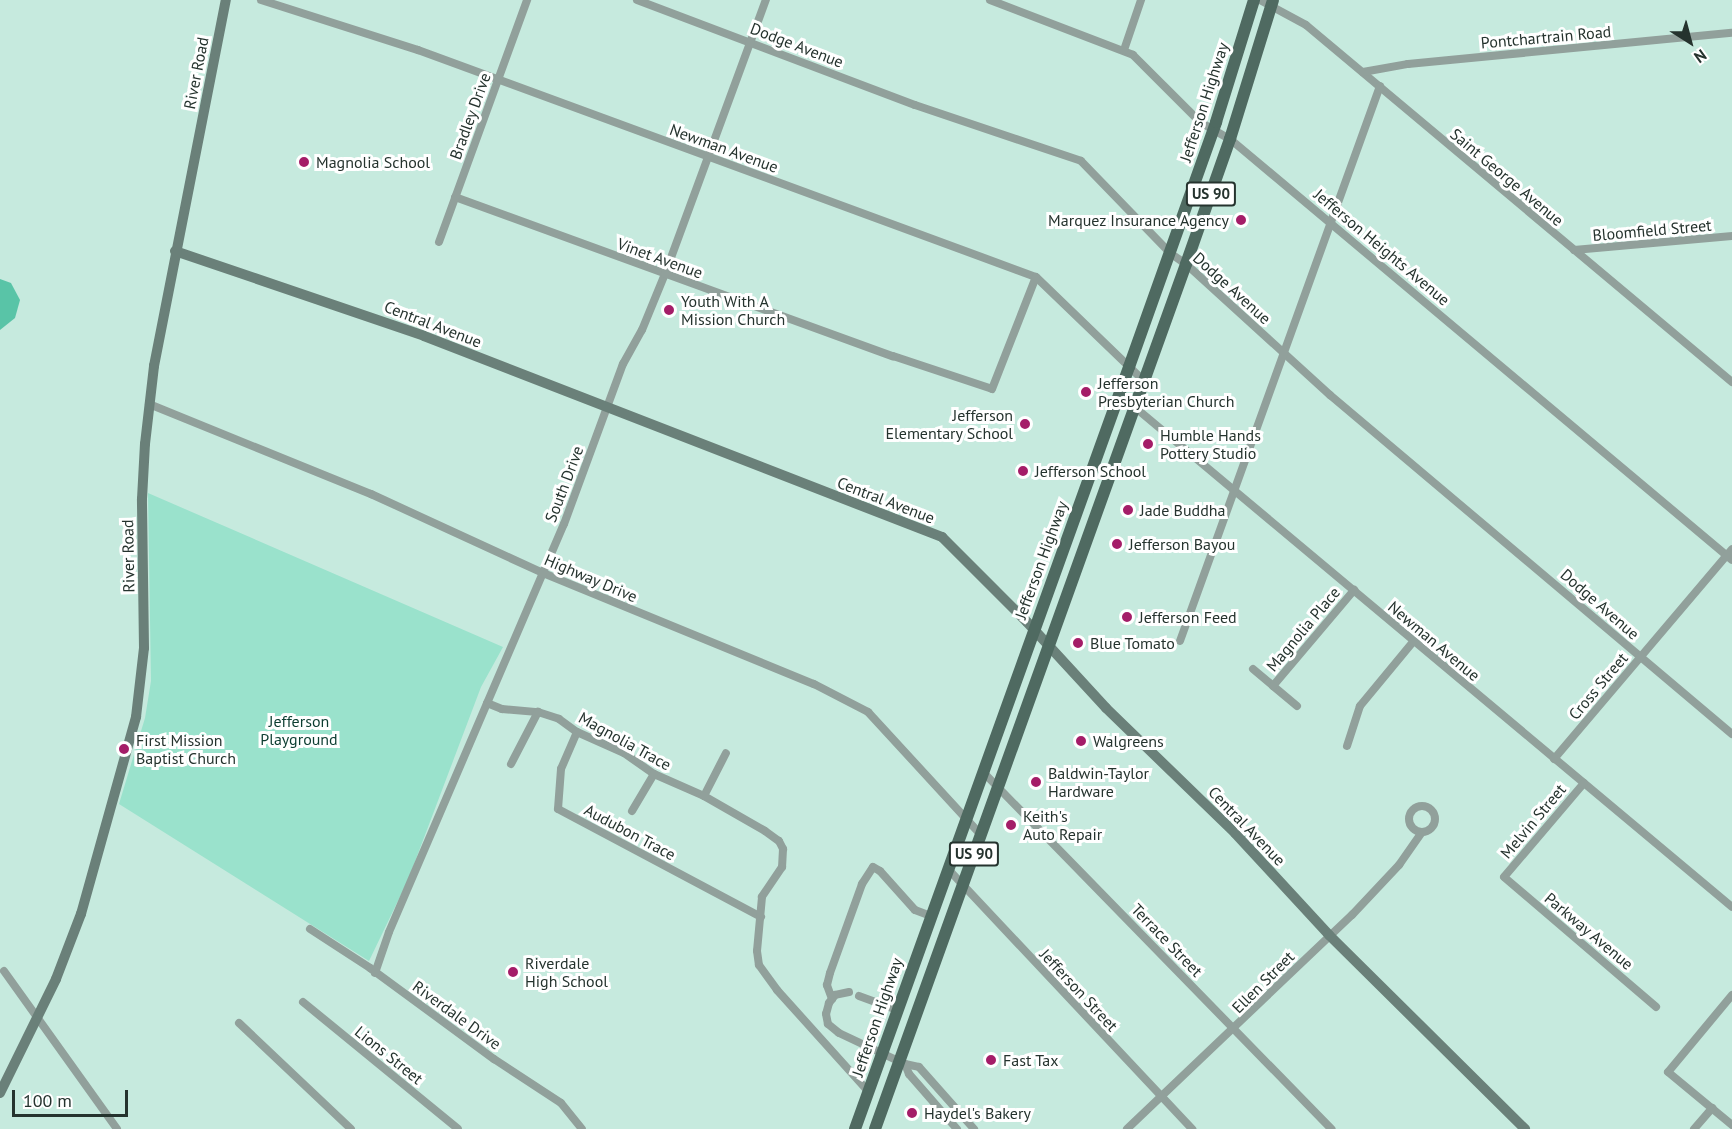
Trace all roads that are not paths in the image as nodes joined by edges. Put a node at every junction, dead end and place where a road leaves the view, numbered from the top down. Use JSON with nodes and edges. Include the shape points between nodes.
{"nodes":[{"id":1,"x":226,"y":0,"type":"edge"},
{"id":2,"x":261,"y":0,"type":"edge"},
{"id":3,"x":527,"y":0,"type":"edge"},
{"id":4,"x":637,"y":0,"type":"edge"},
{"id":5,"x":766,"y":0,"type":"edge"},
{"id":6,"x":990,"y":0,"type":"edge"},
{"id":7,"x":1141,"y":0,"type":"edge"},
{"id":8,"x":1254,"y":0,"type":"edge"},
{"id":9,"x":1268,"y":2,"type":"edge"},
{"id":10,"x":1732,"y":33,"type":"edge"},
{"id":11,"x":750,"y":41,"type":"junction"},
{"id":12,"x":1124,"y":50,"type":"junction"},
{"id":13,"x":1363,"y":72,"type":"junction"},
{"id":14,"x":497,"y":81,"type":"junction"},
{"id":15,"x":1380,"y":86,"type":"junction"},
{"id":16,"x":1214,"y":128,"type":"junction"},
{"id":17,"x":1230,"y":139,"type":"junction"},
{"id":18,"x":708,"y":157,"type":"junction"},
{"id":19,"x":455,"y":197,"type":"junction"},
{"id":20,"x":1331,"y":222,"type":"junction"},
{"id":21,"x":1732,"y":236,"type":"edge"},
{"id":22,"x":439,"y":242,"type":"dead end"},
{"id":23,"x":1574,"y":250,"type":"junction"},
{"id":24,"x":175,"y":251,"type":"junction"},
{"id":25,"x":1170,"y":253,"type":"junction"},
{"id":26,"x":1186,"y":264,"type":"junction"},
{"id":27,"x":665,"y":274,"type":"junction"},
{"id":28,"x":1036,"y":277,"type":"junction"},
{"id":29,"x":1285,"y":355,"type":"junction"},
{"id":30,"x":1130,"y":367,"type":"junction"},
{"id":31,"x":1144,"y":381,"type":"junction"},
{"id":32,"x":1732,"y":382,"type":"edge"},
{"id":33,"x":1119,"y":394,"type":"junction"},
{"id":34,"x":149,"y":404,"type":"junction"},
{"id":35,"x":1134,"y":406,"type":"junction"},
{"id":36,"x":607,"y":407,"type":"junction"},
{"id":37,"x":1235,"y":490,"type":"junction"},
{"id":38,"x":1730,"y":555,"type":"edge"},
{"id":39,"x":543,"y":573,"type":"junction"},
{"id":40,"x":1354,"y":590,"type":"junction"},
{"id":41,"x":1034,"y":630,"type":"junction"},
{"id":42,"x":1180,"y":641,"type":"dead end"},
{"id":43,"x":1413,"y":642,"type":"junction"},
{"id":44,"x":1049,"y":648,"type":"junction"},
{"id":45,"x":1640,"y":657,"type":"junction"},
{"id":46,"x":1253,"y":669,"type":"dead end"},
{"id":47,"x":1273,"y":686,"type":"junction"},
{"id":48,"x":487,"y":703,"type":"junction"},
{"id":49,"x":1297,"y":706,"type":"dead end"},
{"id":50,"x":538,"y":712,"type":"junction"},
{"id":51,"x":577,"y":732,"type":"junction"},
{"id":52,"x":1732,"y":734,"type":"edge"},
{"id":53,"x":1347,"y":746,"type":"dead end"},
{"id":54,"x":726,"y":753,"type":"dead end"},
{"id":55,"x":1554,"y":759,"type":"junction"},
{"id":56,"x":511,"y":764,"type":"dead end"},
{"id":57,"x":983,"y":772,"type":"junction"},
{"id":58,"x":654,"y":774,"type":"junction"},
{"id":59,"x":1584,"y":783,"type":"junction"},
{"id":60,"x":999,"y":786,"type":"junction"},
{"id":61,"x":704,"y":796,"type":"junction"},
{"id":62,"x":632,"y":811,"type":"dead end"},
{"id":63,"x":965,"y":820,"type":"junction"},
{"id":64,"x":1422,"y":832,"type":"dead end"},
{"id":65,"x":981,"y":835,"type":"junction"},
{"id":66,"x":948,"y":869,"type":"junction"},
{"id":67,"x":1504,"y":877,"type":"joint"},
{"id":68,"x":962,"y":885,"type":"junction"},
{"id":69,"x":1732,"y":907,"type":"edge"},
{"id":70,"x":931,"y":916,"type":"junction"},
{"id":71,"x":761,"y":918,"type":"junction"},
{"id":72,"x":310,"y":929,"type":"dead end"},
{"id":73,"x":1329,"y":935,"type":"junction"},
{"id":74,"x":4,"y":971,"type":"dead end"},
{"id":75,"x":375,"y":973,"type":"junction"},
{"id":76,"x":849,"y":992,"type":"dead end"},
{"id":77,"x":1732,"y":995,"type":"edge"},
{"id":78,"x":859,"y":996,"type":"dead end"},
{"id":79,"x":832,"y":999,"type":"junction"},
{"id":80,"x":303,"y":1002,"type":"dead end"},
{"id":81,"x":1656,"y":1007,"type":"dead end"},
{"id":82,"x":897,"y":1010,"type":"junction"},
{"id":83,"x":36,"y":1020,"type":"junction"},
{"id":84,"x":239,"y":1023,"type":"dead end"},
{"id":85,"x":1234,"y":1029,"type":"junction"},
{"id":86,"x":882,"y":1053,"type":"junction"},
{"id":87,"x":903,"y":1063,"type":"junction"},
{"id":88,"x":869,"y":1092,"type":"junction"},
{"id":89,"x":0,"y":1093,"type":"edge"},
{"id":90,"x":1162,"y":1098,"type":"junction"},
{"id":91,"x":1712,"y":1108,"type":"junction"},
{"id":92,"x":1732,"y":1125,"type":"edge"},
{"id":93,"x":117,"y":1129,"type":"edge"},
{"id":94,"x":351,"y":1129,"type":"edge"},
{"id":95,"x":458,"y":1129,"type":"edge"},
{"id":96,"x":582,"y":1129,"type":"edge"},
{"id":97,"x":855,"y":1129,"type":"edge"},
{"id":98,"x":875,"y":1129,"type":"edge"},
{"id":99,"x":957,"y":1129,"type":"edge"},
{"id":100,"x":974,"y":1129,"type":"edge"},
{"id":101,"x":1127,"y":1129,"type":"edge"},
{"id":102,"x":1192,"y":1129,"type":"edge"},
{"id":103,"x":1331,"y":1129,"type":"edge"},
{"id":104,"x":1525,"y":1129,"type":"edge"},
{"id":105,"x":1694,"y":1129,"type":"edge"}],
"edges":[{"from":1,"to":24,"type":"main road","name":"River Road"},
{"from":2,"to":14,"type":"street","name":"Newman Avenue","via":[[418,50]]},
{"from":3,"to":14,"type":"street","name":"Bradley Drive"},
{"from":4,"to":11,"type":"street","name":"Dodge Avenue"},
{"from":5,"to":11,"type":"street","name":"South Drive"},
{"from":6,"to":12,"type":"street","name":"Jefferson Heights Avenue"},
{"from":7,"to":12,"type":"street"},
{"from":8,"to":16,"type":"main road","name":"Jefferson Highway","number":"US 90"},
{"from":9,"to":13,"type":"street","name":"Saint George Avenue","via":[[1306,25]]},
{"from":9,"to":17,"type":"main road","number":"US 90"},
{"from":10,"to":13,"type":"street","name":"Pontchartrain Road","via":[[1408,64]]},
{"from":11,"to":18,"type":"street","name":"South Drive"},
{"from":11,"to":25,"type":"street","name":"Dodge Avenue","via":[[915,105],[1081,161]]},
{"from":12,"to":16,"type":"street","name":"Jefferson Heights Avenue","via":[[1138,58],[1200,122]]},
{"from":13,"to":15,"type":"street","name":"Saint George Avenue"},
{"from":14,"to":18,"type":"street","name":"Newman Avenue"},
{"from":14,"to":19,"type":"street","name":"Bradley Drive"},
{"from":15,"to":20,"type":"street"},
{"from":15,"to":23,"type":"street","name":"Saint George Avenue"},
{"from":16,"to":17,"type":"street","name":"Jefferson Heights Avenue"},
{"from":16,"to":25,"type":"main road","name":"Jefferson Highway","number":"US 90"},
{"from":17,"to":20,"type":"street","name":"Jefferson Heights Avenue"},
{"from":17,"to":26,"type":"main road","number":"US 90"},
{"from":18,"to":27,"type":"street","name":"South Drive"},
{"from":18,"to":28,"type":"street","name":"Newman Avenue"},
{"from":19,"to":22,"type":"street","name":"Bradley Drive"},
{"from":19,"to":27,"type":"street","name":"Vinet Avenue"},
{"from":20,"to":29,"type":"street"},
{"from":20,"to":38,"type":"street","name":"Jefferson Heights Avenue"},
{"from":21,"to":23,"type":"street","name":"Bloomfield Street"},
{"from":23,"to":32,"type":"street","name":"Saint George Avenue"},
{"from":24,"to":34,"type":"main road","name":"River Road"},
{"from":24,"to":36,"type":"main road","name":"Central Avenue","via":[[375,318]]},
{"from":25,"to":26,"type":"street","name":"Dodge Avenue"},
{"from":25,"to":30,"type":"main road","name":"Jefferson Highway","number":"US 90"},
{"from":26,"to":29,"type":"street","name":"Dodge Avenue"},
{"from":26,"to":31,"type":"main road","number":"US 90"},
{"from":27,"to":28,"type":"street","name":"Vinet Avenue","via":[[992,389]]},
{"from":27,"to":36,"type":"street","name":"South Drive"},
{"from":28,"to":30,"type":"street","name":"Newman Avenue"},
{"from":29,"to":37,"type":"street"},
{"from":29,"to":45,"type":"street","name":"Dodge Avenue"},
{"from":30,"to":31,"type":"street","name":"Newman Avenue"},
{"from":30,"to":33,"type":"main road","name":"Jefferson Highway","number":"US 90"},
{"from":31,"to":35,"type":"main road","number":"US 90"},
{"from":33,"to":35,"type":"street","name":"Newman Avenue"},
{"from":33,"to":41,"type":"main road","name":"Jefferson Highway","number":"US 90"},
{"from":34,"to":39,"type":"street","name":"Highway Drive","via":[[371,494]]},
{"from":34,"to":83,"type":"main road","name":"River Road","via":[[142,499],[144,648],[136,717],[81,914]]},
{"from":35,"to":37,"type":"street","name":"Newman Avenue"},
{"from":35,"to":44,"type":"main road","number":"US 90"},
{"from":36,"to":39,"type":"street","name":"South Drive"},
{"from":36,"to":41,"type":"main road","name":"Central Avenue","via":[[942,537]]},
{"from":37,"to":40,"type":"street","name":"Newman Avenue"},
{"from":37,"to":42,"type":"street"},
{"from":38,"to":45,"type":"street","name":"Cross Street"},
{"from":39,"to":48,"type":"street","name":"South Drive"},
{"from":39,"to":63,"type":"street","name":"Highway Drive","via":[[814,684],[868,712]]},
{"from":40,"to":43,"type":"street","name":"Newman Avenue"},
{"from":40,"to":47,"type":"street","name":"Magnolia Place"},
{"from":41,"to":44,"type":"main road","name":"Central Avenue"},
{"from":41,"to":57,"type":"main road","name":"Jefferson Highway","number":"US 90"},
{"from":43,"to":53,"type":"street","via":[[1360,706]]},
{"from":43,"to":55,"type":"street","name":"Newman Avenue"},
{"from":44,"to":60,"type":"main road","number":"US 90"},
{"from":44,"to":73,"type":"main road","name":"Central Avenue","via":[[1235,833]]},
{"from":45,"to":52,"type":"street","name":"Dodge Avenue"},
{"from":45,"to":55,"type":"street","name":"Cross Street"},
{"from":46,"to":47,"type":"street","name":"Magnolia Place"},
{"from":47,"to":49,"type":"street","name":"Magnolia Place"},
{"from":48,"to":50,"type":"street","name":"Magnolia Trace","via":[[502,709]]},
{"from":48,"to":75,"type":"street","name":"South Drive"},
{"from":50,"to":51,"type":"street","name":"Magnolia Trace","via":[[559,719]]},
{"from":50,"to":56,"type":"street"},
{"from":51,"to":58,"type":"street","name":"Magnolia Trace","via":[[624,753]]},
{"from":51,"to":71,"type":"street","name":"Audubon Trace","via":[[561,769],[558,809]]},
{"from":54,"to":61,"type":"street"},
{"from":55,"to":59,"type":"street","name":"Newman Avenue"},
{"from":57,"to":60,"type":"street","name":"Terrace Street"},
{"from":57,"to":63,"type":"main road","name":"Jefferson Highway","number":"US 90"},
{"from":58,"to":61,"type":"street","name":"Magnolia Trace"},
{"from":58,"to":62,"type":"street"},
{"from":59,"to":67,"type":"street","name":"Melvin Street"},
{"from":59,"to":69,"type":"street","name":"Newman Avenue"},
{"from":60,"to":65,"type":"main road","number":"US 90"},
{"from":60,"to":85,"type":"street","name":"Terrace Street"},
{"from":61,"to":71,"type":"street","via":[[765,831],[783,849],[782,867],[762,897]]},
{"from":63,"to":65,"type":"street","name":"Highway Drive"},
{"from":63,"to":66,"type":"main road","name":"Jefferson Highway","number":"US 90"},
{"from":64,"to":73,"type":"street","name":"Ellen Street","via":[[1381,886]]},
{"from":65,"to":68,"type":"main road","number":"US 90"},
{"from":66,"to":68,"type":"street","name":"Jefferson Street"},
{"from":66,"to":70,"type":"main road","name":"Jefferson Highway","number":"US 90"},
{"from":67,"to":81,"type":"street","name":"Parkway Avenue"},
{"from":68,"to":87,"type":"main road","number":"US 90"},
{"from":68,"to":90,"type":"street","name":"Jefferson Street"},
{"from":70,"to":79,"type":"street","via":[[915,910],[873,867],[862,884],[838,948],[827,985]]},
{"from":70,"to":82,"type":"main road","name":"Jefferson Highway","number":"US 90"},
{"from":71,"to":88,"type":"street","via":[[759,965]]},
{"from":72,"to":75,"type":"street","name":"Riverdale Drive"},
{"from":73,"to":85,"type":"street","name":"Ellen Street"},
{"from":73,"to":104,"type":"main road","name":"Central Avenue"},
{"from":74,"to":83,"type":"street"},
{"from":75,"to":96,"type":"street","name":"Riverdale Drive","via":[[561,1103]]},
{"from":76,"to":79,"type":"street"},
{"from":77,"to":91,"type":"street","via":[[1668,1072]]},
{"from":78,"to":82,"type":"street"},
{"from":79,"to":86,"type":"street","via":[[826,1014],[828,1023],[839,1034]]},
{"from":80,"to":95,"type":"street","name":"Lions Street"},
{"from":82,"to":86,"type":"main road","name":"Jefferson Highway","number":"US 90"},
{"from":83,"to":89,"type":"main road","name":"River Road"},
{"from":83,"to":93,"type":"street","via":[[46,1028]]},
{"from":84,"to":94,"type":"street"},
{"from":85,"to":90,"type":"street","name":"Ellen Street"},
{"from":85,"to":103,"type":"street","name":"Terrace Street"},
{"from":86,"to":87,"type":"street"},
{"from":86,"to":88,"type":"main road","name":"Jefferson Highway","number":"US 90"},
{"from":87,"to":98,"type":"main road","number":"US 90"},
{"from":87,"to":99,"type":"street"},
{"from":87,"to":100,"type":"street","via":[[919,1067]]},
{"from":88,"to":97,"type":"main road","name":"Jefferson Highway","number":"US 90"},
{"from":90,"to":101,"type":"street","name":"Ellen Street"},
{"from":90,"to":102,"type":"street","name":"Jefferson Street"},
{"from":91,"to":92,"type":"street"},
{"from":91,"to":105,"type":"street"}]}
